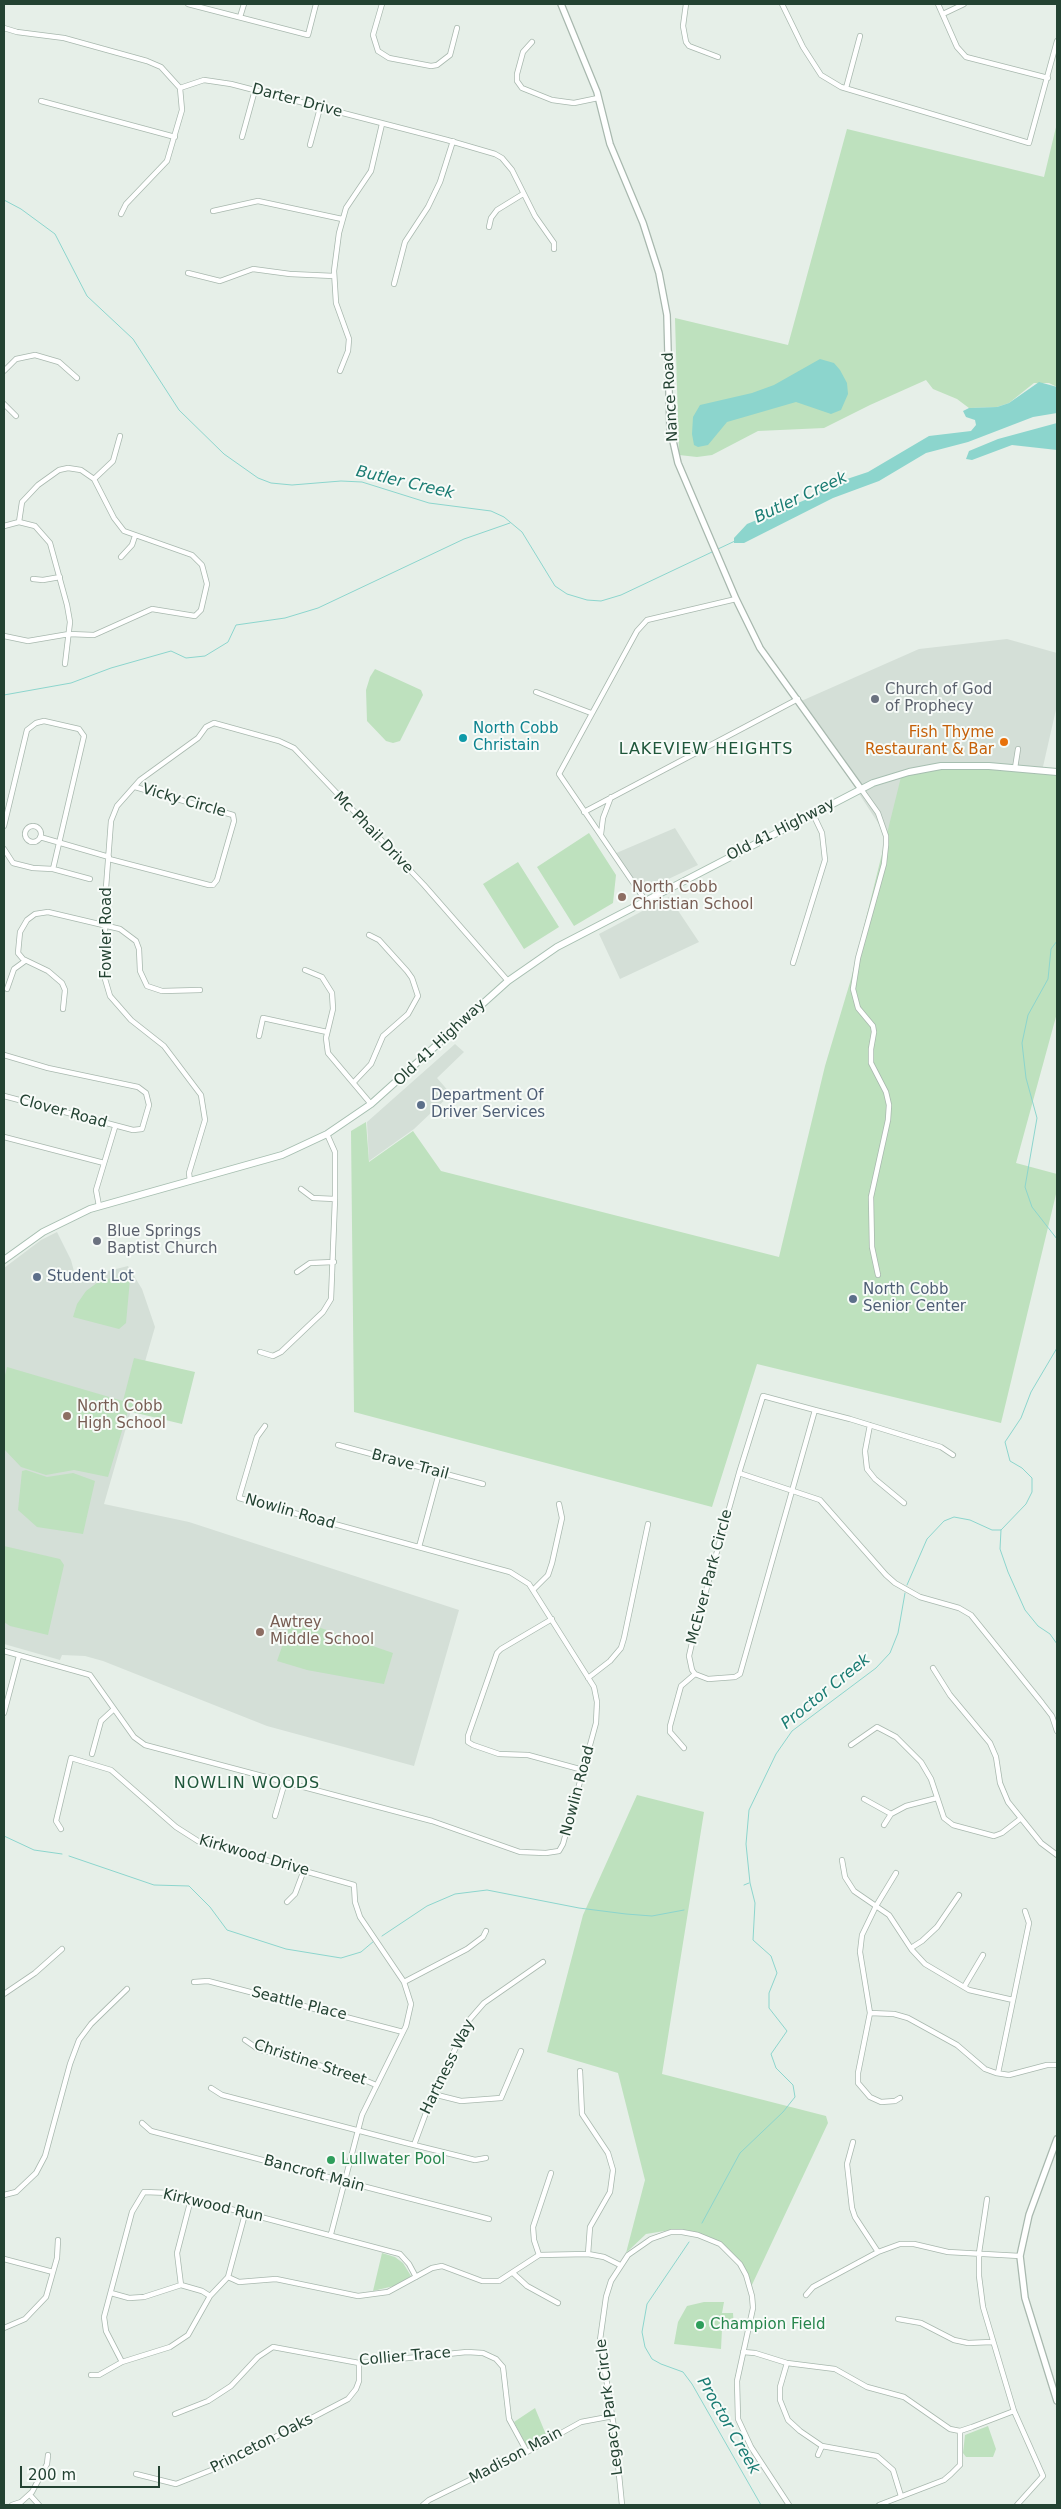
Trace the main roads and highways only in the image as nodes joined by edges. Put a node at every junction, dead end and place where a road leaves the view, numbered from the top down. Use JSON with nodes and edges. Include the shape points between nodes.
{"nodes":[{"id":1,"x":1057,"y":772,"type":"edge"},
{"id":2,"x":4,"y":1260,"type":"edge"}],
"edges":[{"from":1,"to":2,"type":"main road","name":"Old 41 Highway","via":[[966,764],[941,766],[890,777],[861,789],[557,947],[508,981],[372,1104],[327,1134],[282,1154],[99,1206],[54,1225]]}]}
